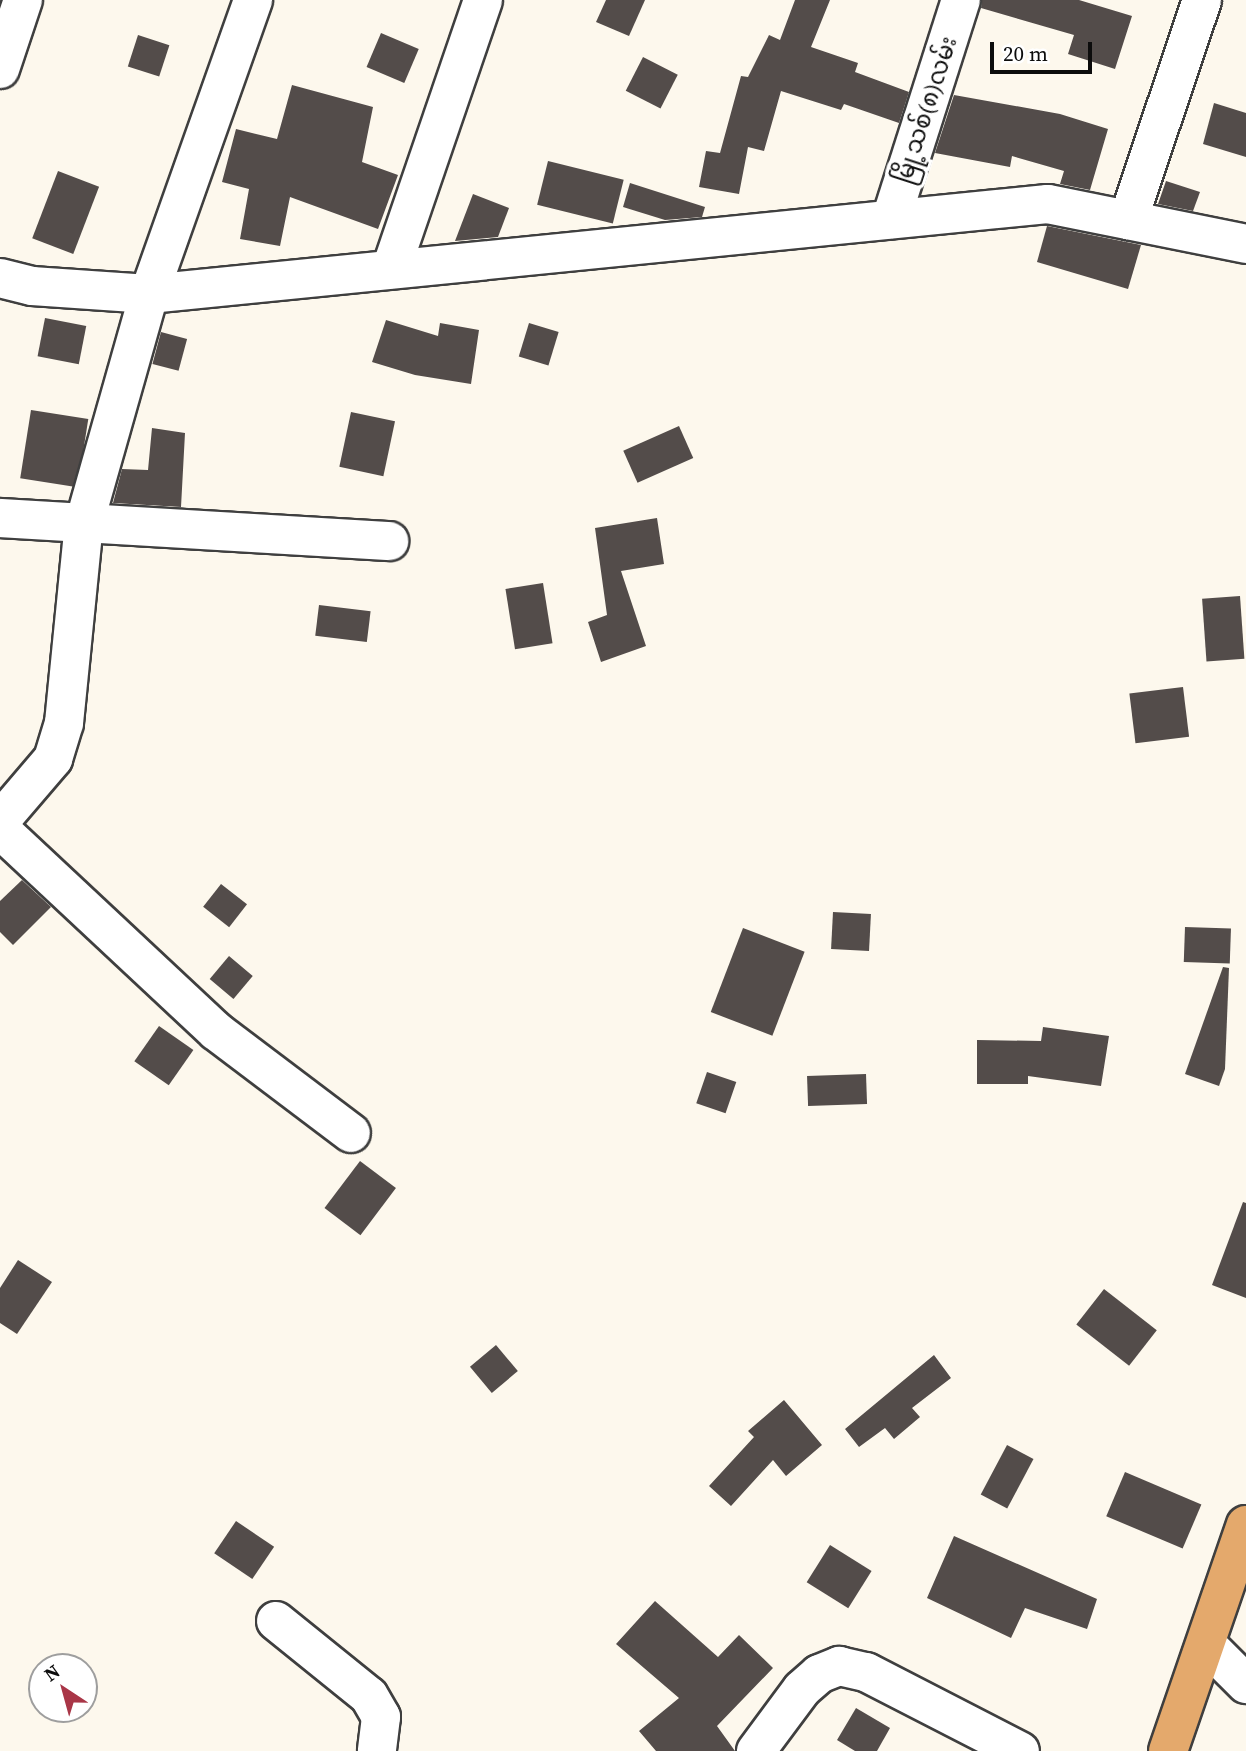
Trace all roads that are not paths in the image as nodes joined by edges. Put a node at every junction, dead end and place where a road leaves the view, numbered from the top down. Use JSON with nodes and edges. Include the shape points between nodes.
{"nodes":[{"id":1,"x":23,"y":0,"type":"edge"},
{"id":2,"x":253,"y":0,"type":"edge"},
{"id":3,"x":483,"y":0,"type":"edge"},
{"id":4,"x":961,"y":0,"type":"edge"},
{"id":5,"x":1202,"y":0,"type":"edge"},
{"id":6,"x":0,"y":69,"type":"edge"},
{"id":7,"x":891,"y":219,"type":"junction"},
{"id":8,"x":1128,"y":220,"type":"junction"},
{"id":9,"x":1246,"y":244,"type":"edge"},
{"id":10,"x":391,"y":269,"type":"junction"},
{"id":11,"x":0,"y":278,"type":"edge"},
{"id":12,"x":149,"y":294,"type":"junction"},
{"id":13,"x":0,"y":519,"type":"edge"},
{"id":14,"x":84,"y":524,"type":"junction"},
{"id":15,"x":390,"y":541,"type":"dead end"},
{"id":16,"x":0,"y":821,"type":"edge"},
{"id":17,"x":0,"y":829,"type":"edge"},
{"id":18,"x":351,"y":1133,"type":"dead end"},
{"id":19,"x":1246,"y":1525,"type":"edge"},
{"id":20,"x":276,"y":1621,"type":"dead end"},
{"id":21,"x":1206,"y":1644,"type":"junction"},
{"id":22,"x":1246,"y":1684,"type":"edge"},
{"id":23,"x":377,"y":1751,"type":"edge"},
{"id":24,"x":756,"y":1751,"type":"edge"},
{"id":25,"x":1020,"y":1751,"type":"edge"},
{"id":26,"x":1168,"y":1751,"type":"edge"}],
"edges":[{"from":1,"to":6,"type":"street"},
{"from":2,"to":12,"type":"street"},
{"from":3,"to":10,"type":"street"},
{"from":4,"to":7,"type":"street","name":"မြို့သစ်(၈)လမ်း"},
{"from":5,"to":8,"type":"street"},
{"from":7,"to":8,"type":"street","via":[[1048,204]]},
{"from":7,"to":10,"type":"street"},
{"from":8,"to":9,"type":"street"},
{"from":10,"to":12,"type":"street"},
{"from":11,"to":12,"type":"street","via":[[32,286]]},
{"from":12,"to":14,"type":"street"},
{"from":13,"to":14,"type":"street"},
{"from":14,"to":15,"type":"street"},
{"from":14,"to":16,"type":"street","via":[[64,723],[53,759]]},
{"from":17,"to":18,"type":"street","via":[[216,1031]]},
{"from":19,"to":21,"type":"highway"},
{"from":20,"to":23,"type":"street","via":[[369,1696],[381,1717]]},
{"from":21,"to":22,"type":"street"},
{"from":21,"to":26,"type":"highway"},
{"from":24,"to":25,"type":"street","via":[[803,1689],[819,1674],[839,1666],[866,1672]]}]}
